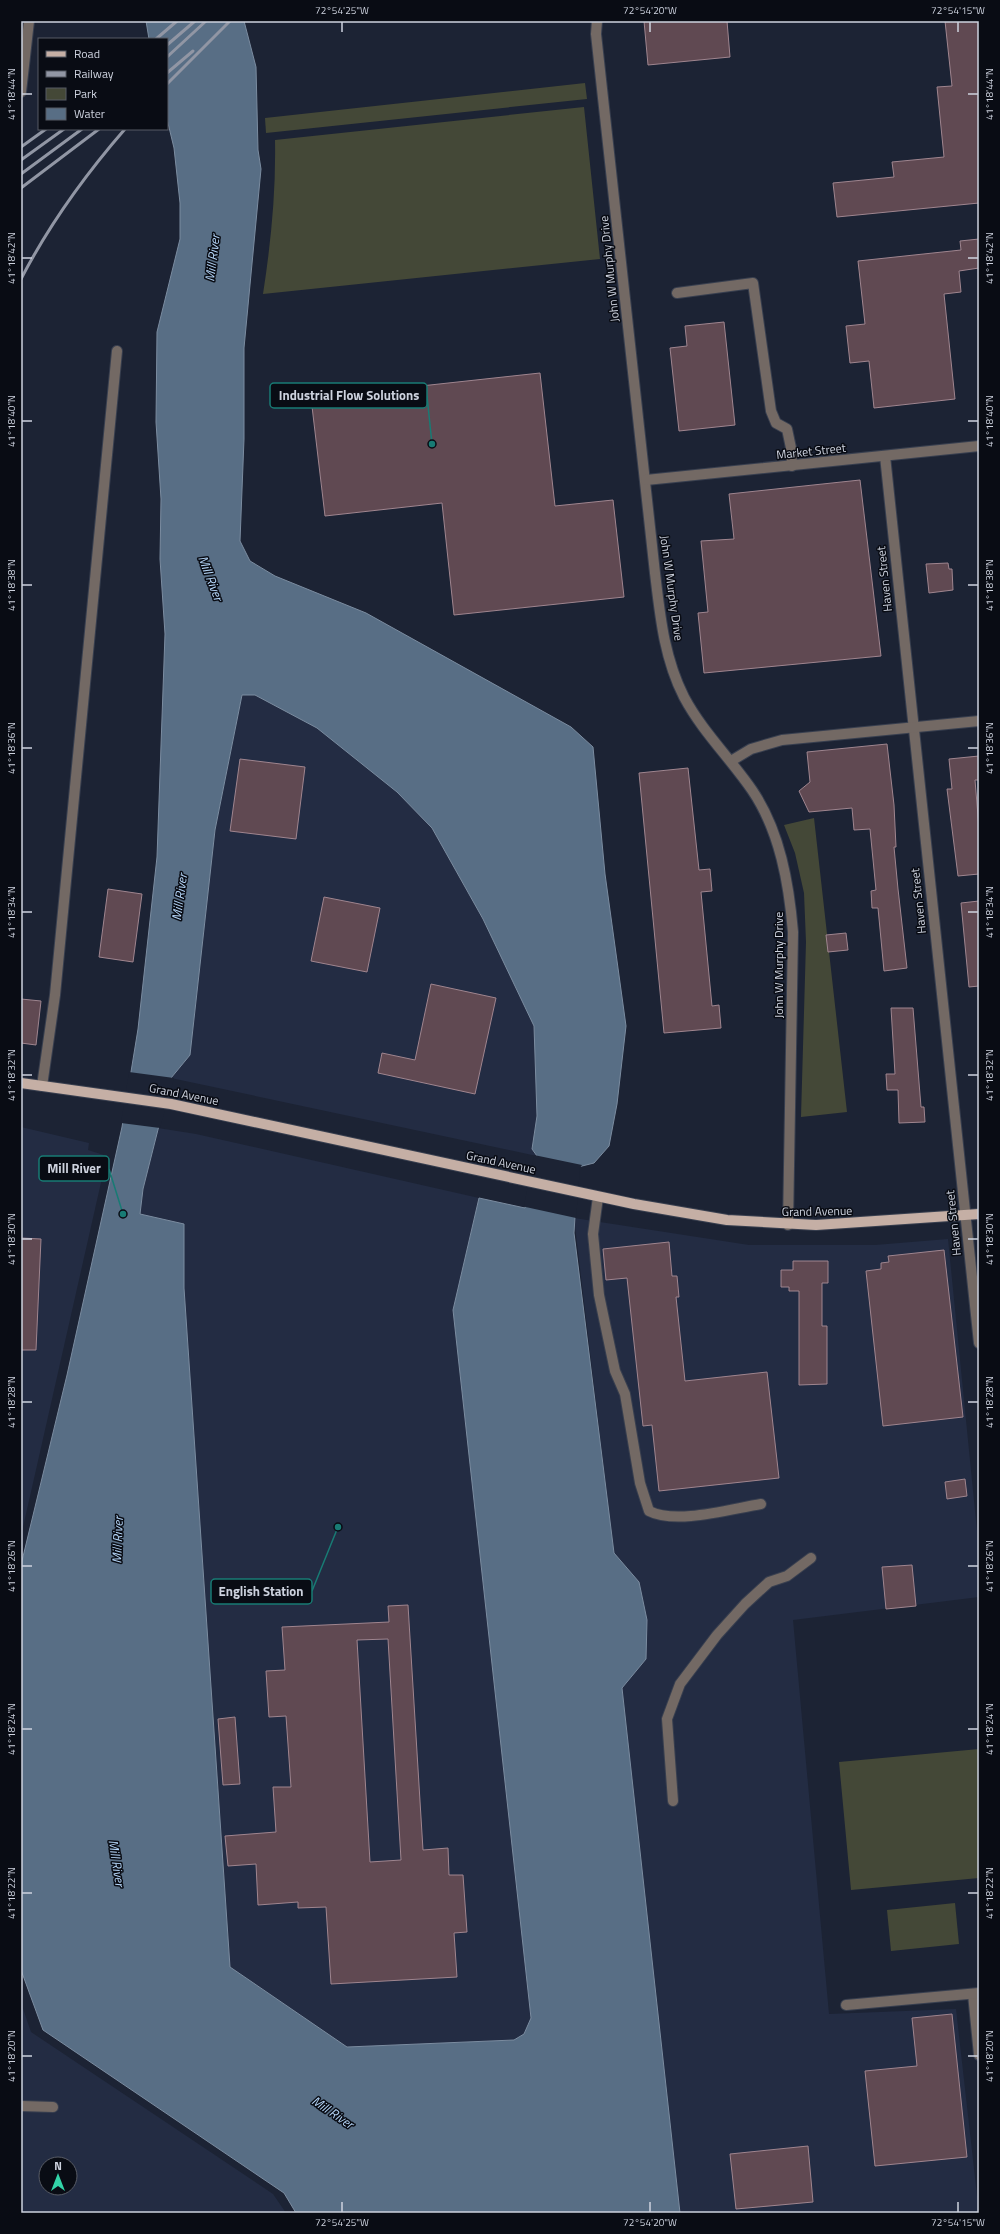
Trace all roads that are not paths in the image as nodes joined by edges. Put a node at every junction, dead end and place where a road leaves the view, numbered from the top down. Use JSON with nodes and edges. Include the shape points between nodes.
{"nodes":[{"id":1,"x":29,"y":21,"type":"edge"},
{"id":2,"x":597,"y":21,"type":"edge"},
{"id":3,"x":21,"y":92,"type":"edge"},
{"id":4,"x":677,"y":292,"type":"dead end"},
{"id":5,"x":117,"y":351,"type":"dead end"},
{"id":6,"x":979,"y":446,"type":"edge"},
{"id":7,"x":885,"y":456,"type":"junction"},
{"id":8,"x":792,"y":466,"type":"junction"},
{"id":9,"x":646,"y":480,"type":"junction"},
{"id":10,"x":979,"y":722,"type":"edge"},
{"id":11,"x":912,"y":727,"type":"junction"},
{"id":12,"x":731,"y":761,"type":"junction"},
{"id":13,"x":21,"y":1083,"type":"edge"},
{"id":14,"x":42,"y":1086,"type":"junction"},
{"id":15,"x":598,"y":1196,"type":"junction"},
{"id":16,"x":979,"y":1214,"type":"edge"},
{"id":17,"x":965,"y":1216,"type":"junction"},
{"id":18,"x":788,"y":1225,"type":"junction"},
{"id":19,"x":979,"y":1343,"type":"edge"},
{"id":20,"x":761,"y":1504,"type":"dead end"},
{"id":21,"x":811,"y":1558,"type":"dead end"},
{"id":22,"x":673,"y":1801,"type":"dead end"},
{"id":23,"x":976,"y":1993,"type":"edge"},
{"id":24,"x":846,"y":2005,"type":"dead end"},
{"id":25,"x":979,"y":2056,"type":"edge"},
{"id":26,"x":21,"y":2106,"type":"edge"},
{"id":27,"x":52,"y":2107,"type":"dead end"}],
"edges":[{"from":1,"to":3,"type":"street"},
{"from":2,"to":9,"type":"street","name":"John W Murphy Drive","via":[[596,34]]},
{"from":4,"to":8,"type":"street","via":[[753,283],[771,411],[776,423],[786,429]]},
{"from":5,"to":14,"type":"street","via":[[55,995]]},
{"from":6,"to":7,"type":"street","name":"Market Street"},
{"from":7,"to":8,"type":"street","name":"Market Street"},
{"from":7,"to":11,"type":"street","name":"Haven Street"},
{"from":8,"to":9,"type":"street","name":"Market Street"},
{"from":9,"to":12,"type":"street","name":"John W Murphy Drive","via":[[662,627],[672,667],[684,696],[702,726]]},
{"from":10,"to":11,"type":"street"},
{"from":11,"to":12,"type":"street","via":[[782,740],[751,749]]},
{"from":11,"to":17,"type":"street","name":"Haven Street"},
{"from":12,"to":18,"type":"street","name":"John W Murphy Drive","via":[[765,814],[777,843],[790,899],[793,932]]},
{"from":13,"to":14,"type":"main road","name":"Grand Avenue"},
{"from":14,"to":15,"type":"main road","name":"Grand Avenue","via":[[172,1104]]},
{"from":15,"to":18,"type":"main road","name":"Grand Avenue","via":[[699,1216]]},
{"from":15,"to":20,"type":"street","via":[[593,1234],[599,1295],[615,1371],[625,1394],[640,1483],[649,1511],[658,1516],[676,1518]]},
{"from":16,"to":17,"type":"main road","name":"Grand Avenue"},
{"from":17,"to":18,"type":"main road","name":"Grand Avenue","via":[[855,1224]]},
{"from":17,"to":19,"type":"street","name":"Haven Street"},
{"from":21,"to":22,"type":"street","via":[[786,1576],[769,1582],[745,1604],[717,1635],[680,1684],[667,1719]]},
{"from":23,"to":24,"type":"street"},
{"from":23,"to":25,"type":"street"},
{"from":26,"to":27,"type":"street"}]}
